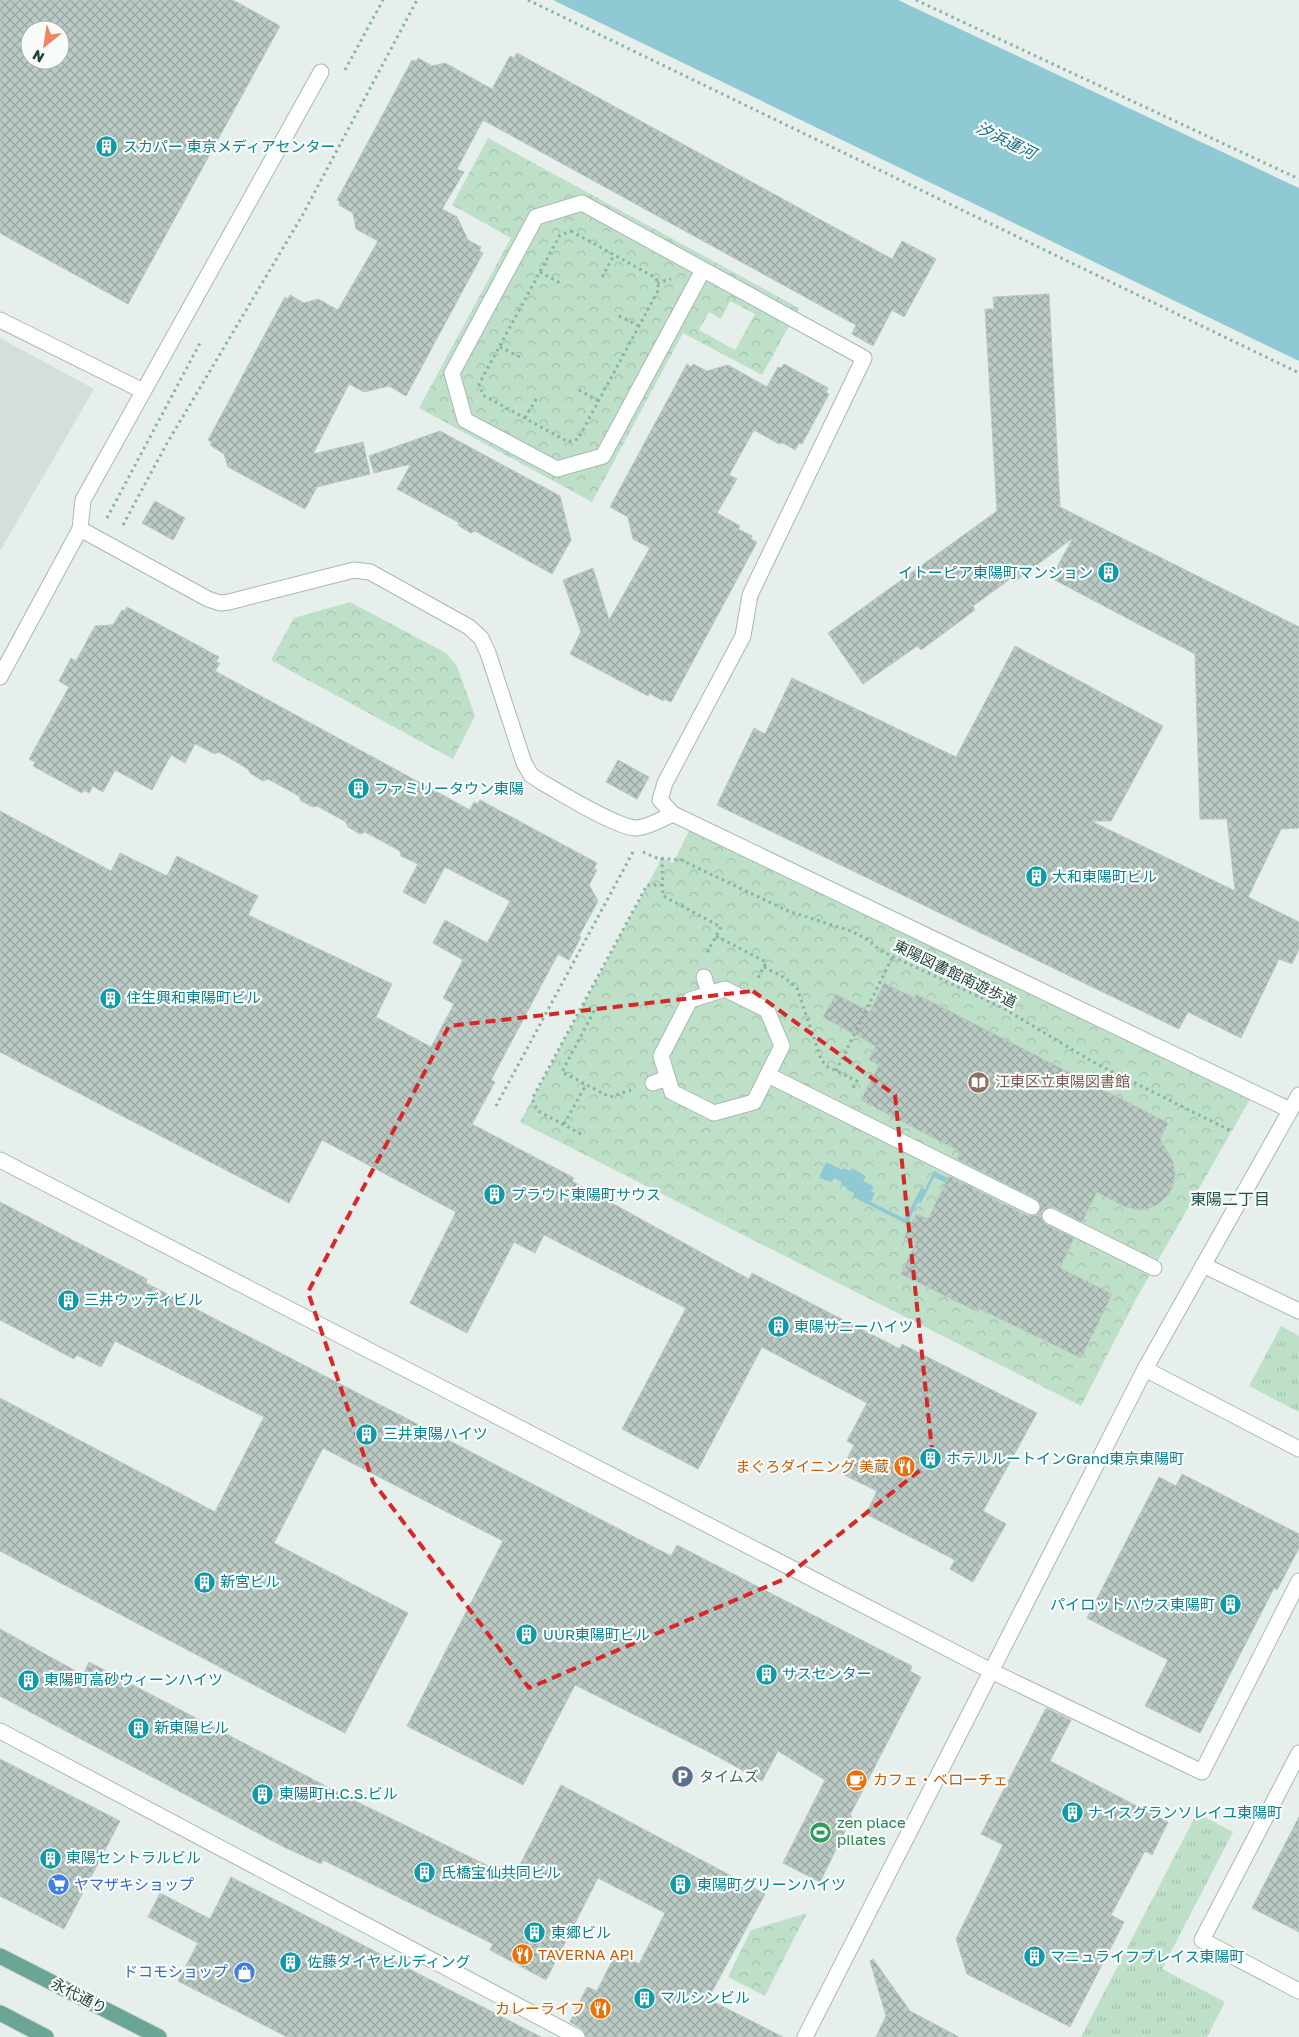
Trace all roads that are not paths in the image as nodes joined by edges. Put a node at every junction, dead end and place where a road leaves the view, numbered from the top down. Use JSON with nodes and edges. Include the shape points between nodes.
{"nodes":[{"id":1,"x":321,"y":72,"type":"dead end"},
{"id":2,"x":703,"y":270,"type":"junction"},
{"id":3,"x":0,"y":320,"type":"edge"},
{"id":4,"x":143,"y":392,"type":"junction"},
{"id":5,"x":80,"y":530,"type":"junction"},
{"id":6,"x":0,"y":677,"type":"edge"},
{"id":7,"x":673,"y":814,"type":"junction"},
{"id":8,"x":704,"y":977,"type":"road end"},
{"id":9,"x":709,"y":994,"type":"junction"},
{"id":10,"x":768,"y":1074,"type":"junction"},
{"id":11,"x":668,"y":1078,"type":"junction"},
{"id":12,"x":653,"y":1083,"type":"road end"},
{"id":13,"x":1299,"y":1095,"type":"edge"},
{"id":14,"x":1290,"y":1110,"type":"junction"},
{"id":15,"x":0,"y":1160,"type":"edge"},
{"id":16,"x":1032,"y":1207,"type":"dead end"},
{"id":17,"x":1050,"y":1216,"type":"dead end"},
{"id":18,"x":1202,"y":1265,"type":"junction"},
{"id":19,"x":1154,"y":1268,"type":"dead end"},
{"id":20,"x":1299,"y":1311,"type":"edge"},
{"id":21,"x":1145,"y":1369,"type":"junction"},
{"id":22,"x":1299,"y":1448,"type":"edge"},
{"id":23,"x":1299,"y":1581,"type":"edge"},
{"id":24,"x":991,"y":1671,"type":"junction"},
{"id":25,"x":0,"y":1731,"type":"edge"},
{"id":26,"x":1299,"y":1753,"type":"edge"},
{"id":27,"x":0,"y":1956,"type":"edge"},
{"id":28,"x":1299,"y":1991,"type":"edge"},
{"id":29,"x":0,"y":2013,"type":"edge"},
{"id":30,"x":46,"y":2037,"type":"edge"},
{"id":31,"x":159,"y":2037,"type":"edge"},
{"id":32,"x":577,"y":2037,"type":"edge"},
{"id":33,"x":805,"y":2037,"type":"edge"}],
"edges":[{"from":1,"to":4,"type":"street"},
{"from":2,"to":2,"type":"street","via":[[603,456],[557,469],[466,420],[452,373],[536,217],[582,204]]},
{"from":2,"to":7,"type":"street","via":[[864,358],[750,595],[743,636],[665,783],[660,800]]},
{"from":3,"to":4,"type":"street"},
{"from":4,"to":5,"type":"street","via":[[83,500]]},
{"from":5,"to":6,"type":"street"},
{"from":5,"to":7,"type":"street","via":[[220,603],[354,570],[370,572],[469,627],[481,638],[531,775],[622,826],[638,828]]},
{"from":7,"to":14,"type":"street"},
{"from":8,"to":9,"type":"street"},
{"from":9,"to":10,"type":"street","via":[[725,989],[767,1010],[782,1046]]},
{"from":9,"to":11,"type":"street","via":[[690,1000],[661,1056]]},
{"from":10,"to":11,"type":"street","via":[[754,1102],[714,1113],[672,1092]]},
{"from":10,"to":16,"type":"street"},
{"from":11,"to":12,"type":"street"},
{"from":13,"to":14,"type":"street"},
{"from":14,"to":18,"type":"street"},
{"from":15,"to":24,"type":"street"},
{"from":17,"to":19,"type":"street"},
{"from":18,"to":20,"type":"street"},
{"from":18,"to":21,"type":"street"},
{"from":21,"to":22,"type":"street"},
{"from":21,"to":24,"type":"street"},
{"from":23,"to":24,"type":"street","via":[[1202,1772]]},
{"from":24,"to":33,"type":"street"},
{"from":25,"to":32,"type":"street"},
{"from":26,"to":28,"type":"street","via":[[1202,1940]]},
{"from":27,"to":31,"type":"main road","name":"永代通り"},
{"from":29,"to":30,"type":"main road"}]}
